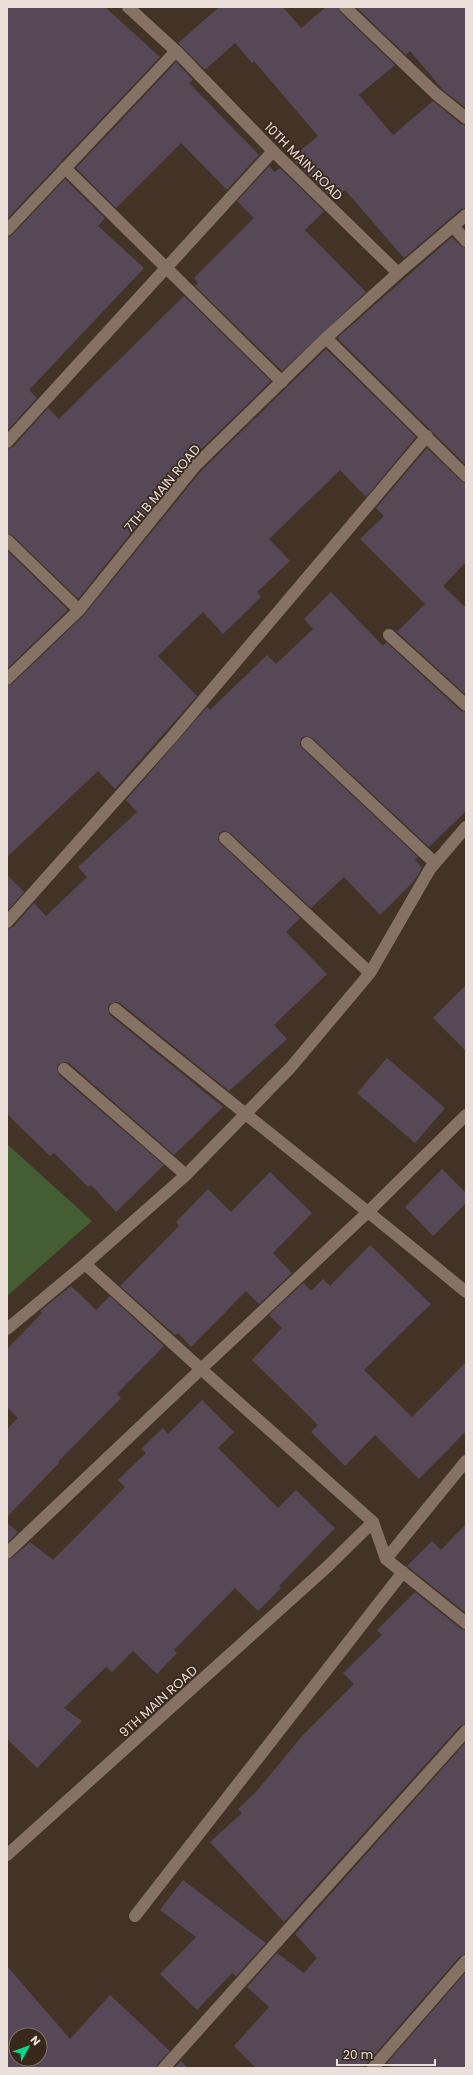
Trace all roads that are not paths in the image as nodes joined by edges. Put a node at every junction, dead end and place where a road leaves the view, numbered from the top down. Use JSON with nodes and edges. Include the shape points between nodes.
{"nodes":[{"id":1,"x":128,"y":7,"type":"edge"},
{"id":2,"x":345,"y":7,"type":"edge"},
{"id":3,"x":176,"y":51,"type":"junction"},
{"id":4,"x":466,"y":118,"type":"edge"},
{"id":5,"x":273,"y":151,"type":"junction"},
{"id":6,"x":65,"y":168,"type":"junction"},
{"id":7,"x":466,"y":215,"type":"edge"},
{"id":8,"x":453,"y":226,"type":"junction"},
{"id":9,"x":7,"y":230,"type":"edge"},
{"id":10,"x":466,"y":241,"type":"edge"},
{"id":11,"x":166,"y":268,"type":"junction"},
{"id":12,"x":398,"y":273,"type":"junction"},
{"id":13,"x":326,"y":338,"type":"junction"},
{"id":14,"x":282,"y":382,"type":"junction"},
{"id":15,"x":427,"y":436,"type":"junction"},
{"id":16,"x":7,"y":442,"type":"edge"},
{"id":17,"x":466,"y":476,"type":"edge"},
{"id":18,"x":7,"y":540,"type":"edge"},
{"id":19,"x":79,"y":610,"type":"junction"},
{"id":20,"x":389,"y":635,"type":"dead end"},
{"id":21,"x":7,"y":679,"type":"edge"},
{"id":22,"x":466,"y":705,"type":"edge"},
{"id":23,"x":308,"y":743,"type":"dead end"},
{"id":24,"x":466,"y":827,"type":"edge"},
{"id":25,"x":225,"y":838,"type":"dead end"},
{"id":26,"x":435,"y":863,"type":"junction"},
{"id":27,"x":7,"y":922,"type":"edge"},
{"id":28,"x":370,"y":973,"type":"junction"},
{"id":29,"x":115,"y":1009,"type":"dead end"},
{"id":30,"x":64,"y":1069,"type":"dead end"},
{"id":31,"x":244,"y":1114,"type":"junction"},
{"id":32,"x":466,"y":1115,"type":"edge"},
{"id":33,"x":186,"y":1175,"type":"junction"},
{"id":34,"x":368,"y":1211,"type":"junction"},
{"id":35,"x":85,"y":1264,"type":"junction"},
{"id":36,"x":466,"y":1292,"type":"edge"},
{"id":37,"x":7,"y":1329,"type":"edge"},
{"id":38,"x":201,"y":1369,"type":"junction"},
{"id":39,"x":466,"y":1461,"type":"edge"},
{"id":40,"x":373,"y":1522,"type":"junction"},
{"id":41,"x":7,"y":1553,"type":"edge"},
{"id":42,"x":386,"y":1559,"type":"junction"},
{"id":43,"x":403,"y":1572,"type":"junction"},
{"id":44,"x":466,"y":1622,"type":"edge"},
{"id":45,"x":466,"y":1731,"type":"edge"},
{"id":46,"x":7,"y":1855,"type":"edge"},
{"id":47,"x":135,"y":1916,"type":"dead end"},
{"id":48,"x":466,"y":1961,"type":"edge"},
{"id":49,"x":164,"y":2068,"type":"edge"},
{"id":50,"x":373,"y":2068,"type":"edge"}],
"edges":[{"from":1,"to":3,"type":"street","name":"10TH MAIN ROAD"},
{"from":2,"to":4,"type":"street","via":[[436,94]]},
{"from":3,"to":5,"type":"street","name":"10TH MAIN ROAD"},
{"from":3,"to":6,"type":"street"},
{"from":5,"to":11,"type":"street"},
{"from":5,"to":12,"type":"street","name":"10TH MAIN ROAD"},
{"from":6,"to":9,"type":"street"},
{"from":6,"to":11,"type":"street"},
{"from":7,"to":8,"type":"street"},
{"from":8,"to":10,"type":"street"},
{"from":8,"to":12,"type":"street"},
{"from":11,"to":14,"type":"street"},
{"from":11,"to":16,"type":"street"},
{"from":12,"to":13,"type":"street","name":"7TH B MAIN ROAD"},
{"from":13,"to":14,"type":"street","name":"7TH B MAIN ROAD"},
{"from":13,"to":15,"type":"street"},
{"from":14,"to":19,"type":"street","name":"7TH B MAIN ROAD","via":[[196,466]]},
{"from":15,"to":17,"type":"street"},
{"from":15,"to":27,"type":"street","via":[[172,737]]},
{"from":18,"to":19,"type":"street"},
{"from":19,"to":21,"type":"street","name":"7TH B MAIN ROAD"},
{"from":20,"to":22,"type":"street"},
{"from":23,"to":26,"type":"street"},
{"from":24,"to":26,"type":"street"},
{"from":25,"to":28,"type":"street"},
{"from":26,"to":28,"type":"street"},
{"from":28,"to":31,"type":"street","via":[[291,1067]]},
{"from":29,"to":31,"type":"street"},
{"from":30,"to":33,"type":"street"},
{"from":31,"to":33,"type":"street"},
{"from":31,"to":34,"type":"street"},
{"from":32,"to":34,"type":"street"},
{"from":33,"to":35,"type":"street"},
{"from":34,"to":36,"type":"street"},
{"from":34,"to":38,"type":"street"},
{"from":35,"to":37,"type":"street"},
{"from":35,"to":38,"type":"street"},
{"from":38,"to":40,"type":"street"},
{"from":38,"to":41,"type":"street"},
{"from":39,"to":42,"type":"street"},
{"from":40,"to":42,"type":"street"},
{"from":40,"to":46,"type":"street","name":"9TH MAIN ROAD","via":[[327,1567]]},
{"from":42,"to":43,"type":"street"},
{"from":43,"to":44,"type":"street"},
{"from":43,"to":47,"type":"street"},
{"from":45,"to":49,"type":"street"},
{"from":48,"to":50,"type":"street"}]}
